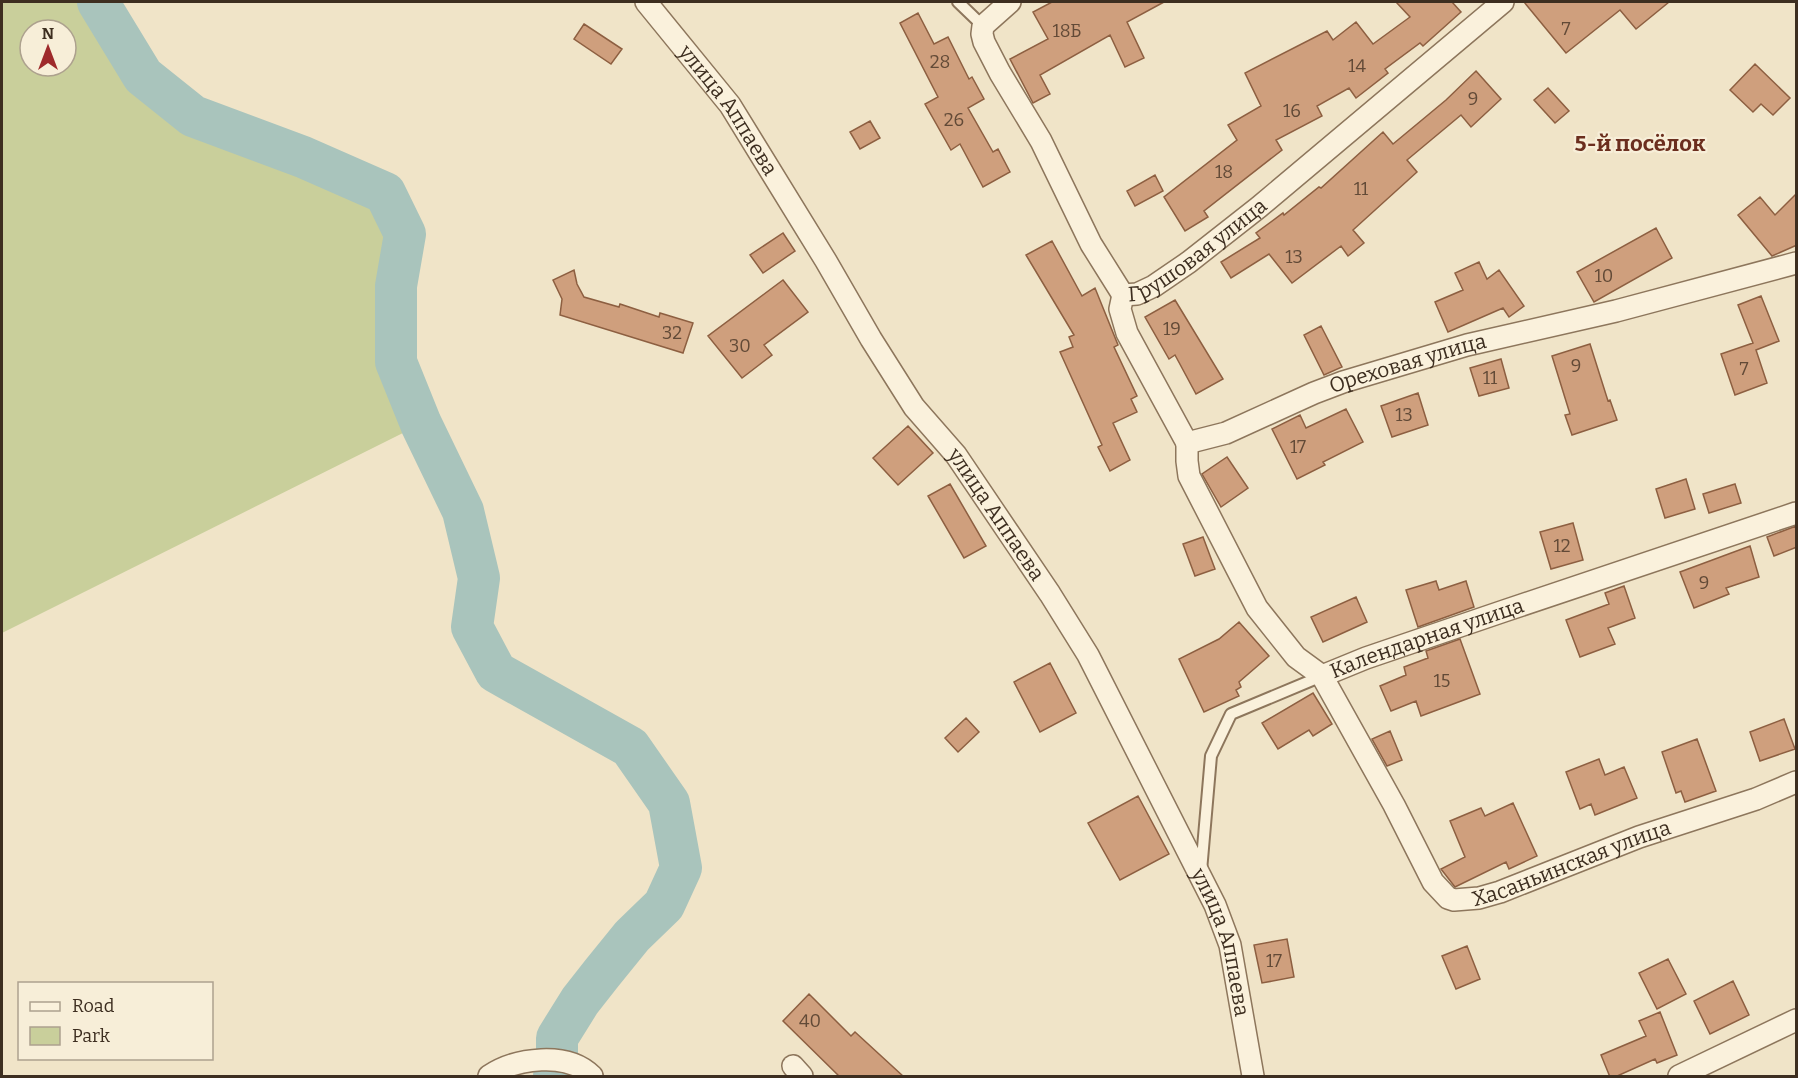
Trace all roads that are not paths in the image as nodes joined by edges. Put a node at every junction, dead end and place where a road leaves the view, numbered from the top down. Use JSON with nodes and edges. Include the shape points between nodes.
{"nodes":[{"id":1,"x":646,"y":2,"type":"edge"},
{"id":2,"x":958,"y":2,"type":"edge"},
{"id":3,"x":1010,"y":2,"type":"edge"},
{"id":4,"x":1503,"y":2,"type":"edge"},
{"id":5,"x":983,"y":26,"type":"junction"},
{"id":6,"x":1797,"y":263,"type":"edge"},
{"id":7,"x":1123,"y":295,"type":"junction"},
{"id":8,"x":1187,"y":443,"type":"junction"},
{"id":9,"x":1797,"y":513,"type":"edge"},
{"id":10,"x":1322,"y":676,"type":"junction"},
{"id":11,"x":1797,"y":783,"type":"edge"},
{"id":12,"x":1201,"y":880,"type":"junction"},
{"id":13,"x":1797,"y":1020,"type":"edge"},
{"id":14,"x":489,"y":1077,"type":"edge"},
{"id":15,"x":592,"y":1077,"type":"edge"},
{"id":16,"x":1253,"y":1077,"type":"edge"},
{"id":17,"x":1679,"y":1077,"type":"edge"}],
"edges":[{"from":1,"to":12,"type":"street","name":"улица Аппаева","via":[[730,105],[914,407],[956,455],[1050,594],[1088,656]]},
{"from":2,"to":5,"type":"lane"},
{"from":3,"to":5,"type":"street"},
{"from":4,"to":7,"type":"street","name":"Грушовая улица","via":[[1189,262],[1154,286]]},
{"from":5,"to":7,"type":"street","name":"Грушовая улица","via":[[984,42],[1000,73],[1041,141],[1091,244]]},
{"from":6,"to":8,"type":"street","name":"Ореховая улица","via":[[1467,345],[1343,382],[1226,433]]},
{"from":7,"to":8,"type":"street","via":[[1120,309],[1127,333]]},
{"from":8,"to":10,"type":"street","name":"Календарная улица","via":[[1189,476],[1257,608],[1296,657]]},
{"from":9,"to":10,"type":"street","name":"Календарная улица"},
{"from":10,"to":11,"type":"street","name":"Хасаньинская улица","via":[[1433,882],[1454,900],[1500,892],[1639,837]]},
{"from":10,"to":12,"type":"lane","via":[[1231,714],[1211,756]]},
{"from":12,"to":16,"type":"street","name":"улица Аппаева","via":[[1215,904],[1230,945]]},
{"from":13,"to":17,"type":"street"},
{"from":14,"to":15,"type":"street","via":[[509,1066],[557,1061],[582,1068]]}]}
